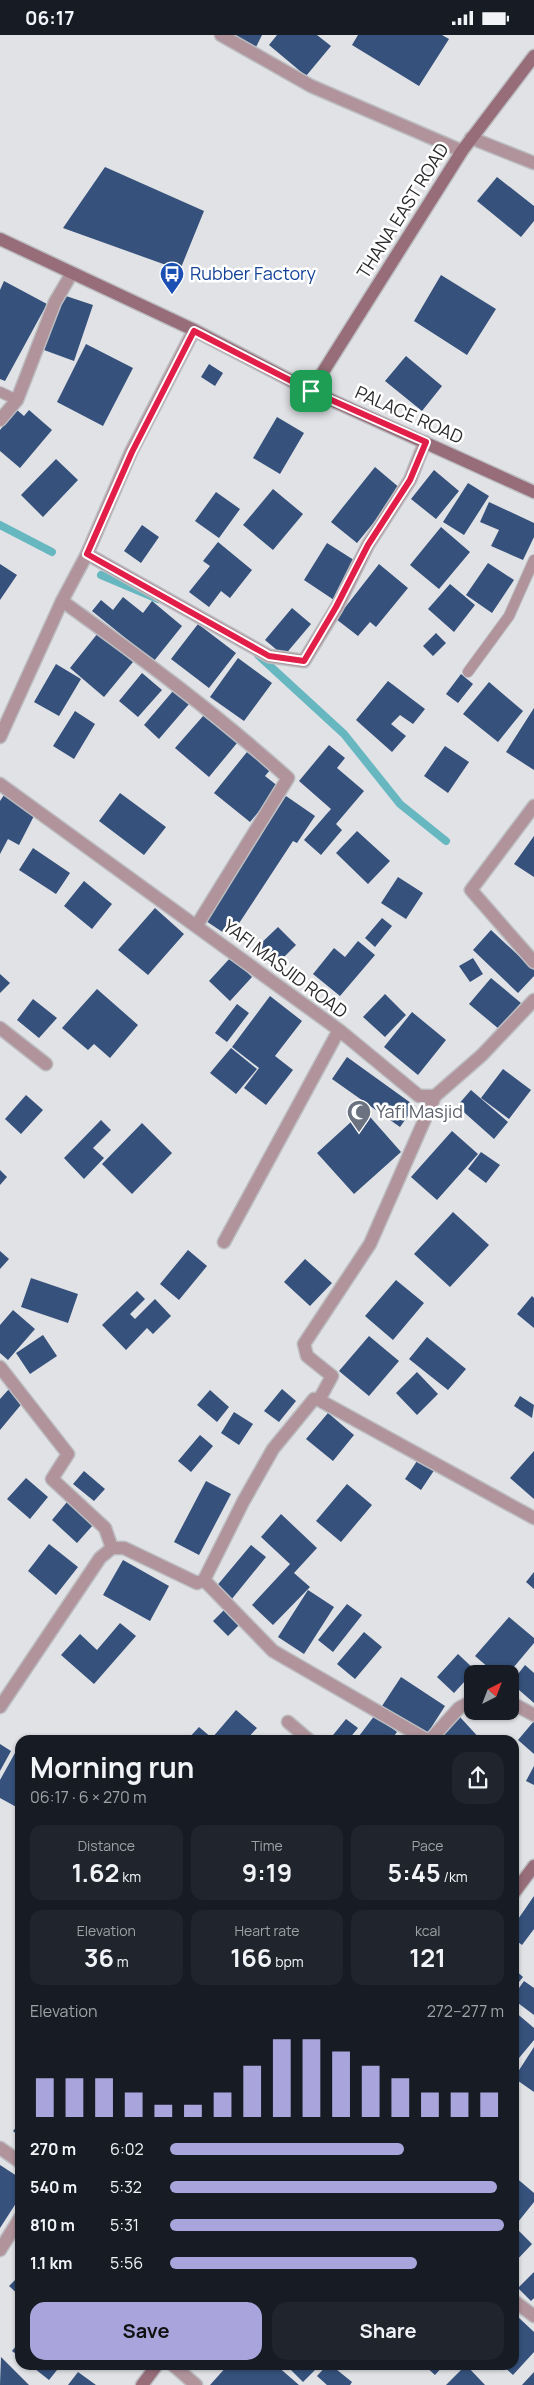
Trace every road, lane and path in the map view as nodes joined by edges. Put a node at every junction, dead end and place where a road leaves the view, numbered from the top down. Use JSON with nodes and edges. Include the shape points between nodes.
{"nodes":[{"id":1,"x":222,"y":35,"type":"edge"},
{"id":2,"x":534,"y":56,"type":"edge"},
{"id":3,"x":471,"y":138,"type":"junction"},
{"id":4,"x":462,"y":151,"type":"junction"},
{"id":5,"x":534,"y":163,"type":"edge"},
{"id":6,"x":2,"y":242,"type":"edge"},
{"id":7,"x":72,"y":273,"type":"junction"},
{"id":8,"x":194,"y":331,"type":"junction"},
{"id":9,"x":311,"y":391,"type":"junction"},
{"id":10,"x":0,"y":392,"type":"edge"},
{"id":11,"x":17,"y":400,"type":"junction"},
{"id":12,"x":0,"y":420,"type":"edge"},
{"id":13,"x":426,"y":442,"type":"junction"},
{"id":14,"x":534,"y":492,"type":"edge"},
{"id":15,"x":87,"y":554,"type":"junction"},
{"id":16,"x":534,"y":560,"type":"edge"},
{"id":17,"x":62,"y":601,"type":"junction"},
{"id":18,"x":468,"y":672,"type":"dead end"},
{"id":19,"x":0,"y":737,"type":"edge"},
{"id":20,"x":0,"y":784,"type":"edge"},
{"id":21,"x":534,"y":806,"type":"edge"},
{"id":22,"x":197,"y":925,"type":"junction"},
{"id":23,"x":534,"y":962,"type":"edge"},
{"id":24,"x":534,"y":1000,"type":"edge"},
{"id":25,"x":0,"y":1028,"type":"edge"},
{"id":26,"x":339,"y":1030,"type":"junction"},
{"id":27,"x":46,"y":1064,"type":"dead end"},
{"id":28,"x":435,"y":1096,"type":"junction"},
{"id":29,"x":224,"y":1242,"type":"dead end"},
{"id":30,"x":0,"y":1367,"type":"edge"},
{"id":31,"x":320,"y":1400,"type":"junction"},
{"id":32,"x":534,"y":1518,"type":"edge"},
{"id":33,"x":112,"y":1548,"type":"junction"},
{"id":34,"x":204,"y":1580,"type":"junction"},
{"id":35,"x":464,"y":1705,"type":"edge"},
{"id":36,"x":519,"y":1706,"type":"edge"},
{"id":37,"x":0,"y":1707,"type":"edge"},
{"id":38,"x":534,"y":1715,"type":"edge"},
{"id":39,"x":288,"y":1722,"type":"dead end"},
{"id":40,"x":303,"y":1735,"type":"edge"},
{"id":41,"x":420,"y":1735,"type":"edge"},
{"id":42,"x":434,"y":1735,"type":"edge"},
{"id":43,"x":534,"y":1866,"type":"edge"},
{"id":44,"x":519,"y":1885,"type":"edge"},
{"id":45,"x":0,"y":2148,"type":"edge"},
{"id":46,"x":15,"y":2159,"type":"edge"},
{"id":47,"x":15,"y":2226,"type":"edge"},
{"id":48,"x":0,"y":2250,"type":"edge"},
{"id":49,"x":519,"y":2305,"type":"edge"},
{"id":50,"x":534,"y":2316,"type":"edge"},
{"id":51,"x":153,"y":2370,"type":"edge"},
{"id":52,"x":179,"y":2370,"type":"edge"},
{"id":53,"x":142,"y":2385,"type":"edge"},
{"id":54,"x":196,"y":2385,"type":"edge"}],
"edges":[{"from":1,"to":4,"type":"street","via":[[311,86]]},
{"from":2,"to":3,"type":"main road","name":"THANA EAST ROAD"},
{"from":3,"to":4,"type":"main road","name":"THANA EAST ROAD"},
{"from":3,"to":5,"type":"street"},
{"from":4,"to":9,"type":"main road","name":"THANA EAST ROAD"},
{"from":6,"to":7,"type":"main road","name":"PALACE ROAD"},
{"from":7,"to":8,"type":"main road","name":"PALACE ROAD"},
{"from":7,"to":11,"type":"street","via":[[55,303]]},
{"from":8,"to":9,"type":"main road","name":"PALACE ROAD"},
{"from":8,"to":15,"type":"street","via":[[132,452]]},
{"from":9,"to":13,"type":"main road","name":"PALACE ROAD"},
{"from":10,"to":11,"type":"lane"},
{"from":11,"to":12,"type":"street"},
{"from":13,"to":14,"type":"main road","name":"PALACE ROAD"},
{"from":13,"to":15,"type":"street","via":[[410,480],[368,545],[304,661],[269,656]]},
{"from":15,"to":17,"type":"street"},
{"from":16,"to":18,"type":"lane","via":[[509,615]]},
{"from":17,"to":19,"type":"street"},
{"from":17,"to":22,"type":"street","via":[[156,669],[288,778]]},
{"from":20,"to":22,"type":"street","name":"YAFI MASJID ROAD"},
{"from":21,"to":23,"type":"street","via":[[471,890]]},
{"from":22,"to":26,"type":"street","name":"YAFI MASJID ROAD"},
{"from":24,"to":28,"type":"street","via":[[482,1055]]},
{"from":25,"to":27,"type":"street"},
{"from":26,"to":28,"type":"street","name":"YAFI MASJID ROAD","via":[[419,1096]]},
{"from":26,"to":29,"type":"street"},
{"from":28,"to":31,"type":"street","via":[[370,1244],[304,1345],[307,1356],[332,1376]]},
{"from":30,"to":33,"type":"street","via":[[68,1454],[52,1479],[105,1528]]},
{"from":31,"to":32,"type":"street"},
{"from":31,"to":34,"type":"street","via":[[314,1399],[310,1403],[273,1449]]},
{"from":33,"to":34,"type":"street","via":[[124,1548],[197,1583]]},
{"from":33,"to":37,"type":"street","via":[[100,1557]]},
{"from":34,"to":41,"type":"street","via":[[273,1651]]},
{"from":35,"to":42,"type":"street"},
{"from":36,"to":38,"type":"street"},
{"from":39,"to":40,"type":"street"},
{"from":43,"to":44,"type":"main road"},
{"from":45,"to":46,"type":"street"},
{"from":47,"to":48,"type":"street"},
{"from":49,"to":50,"type":"street"},
{"from":51,"to":53,"type":"main road"},
{"from":52,"to":54,"type":"street"}]}
